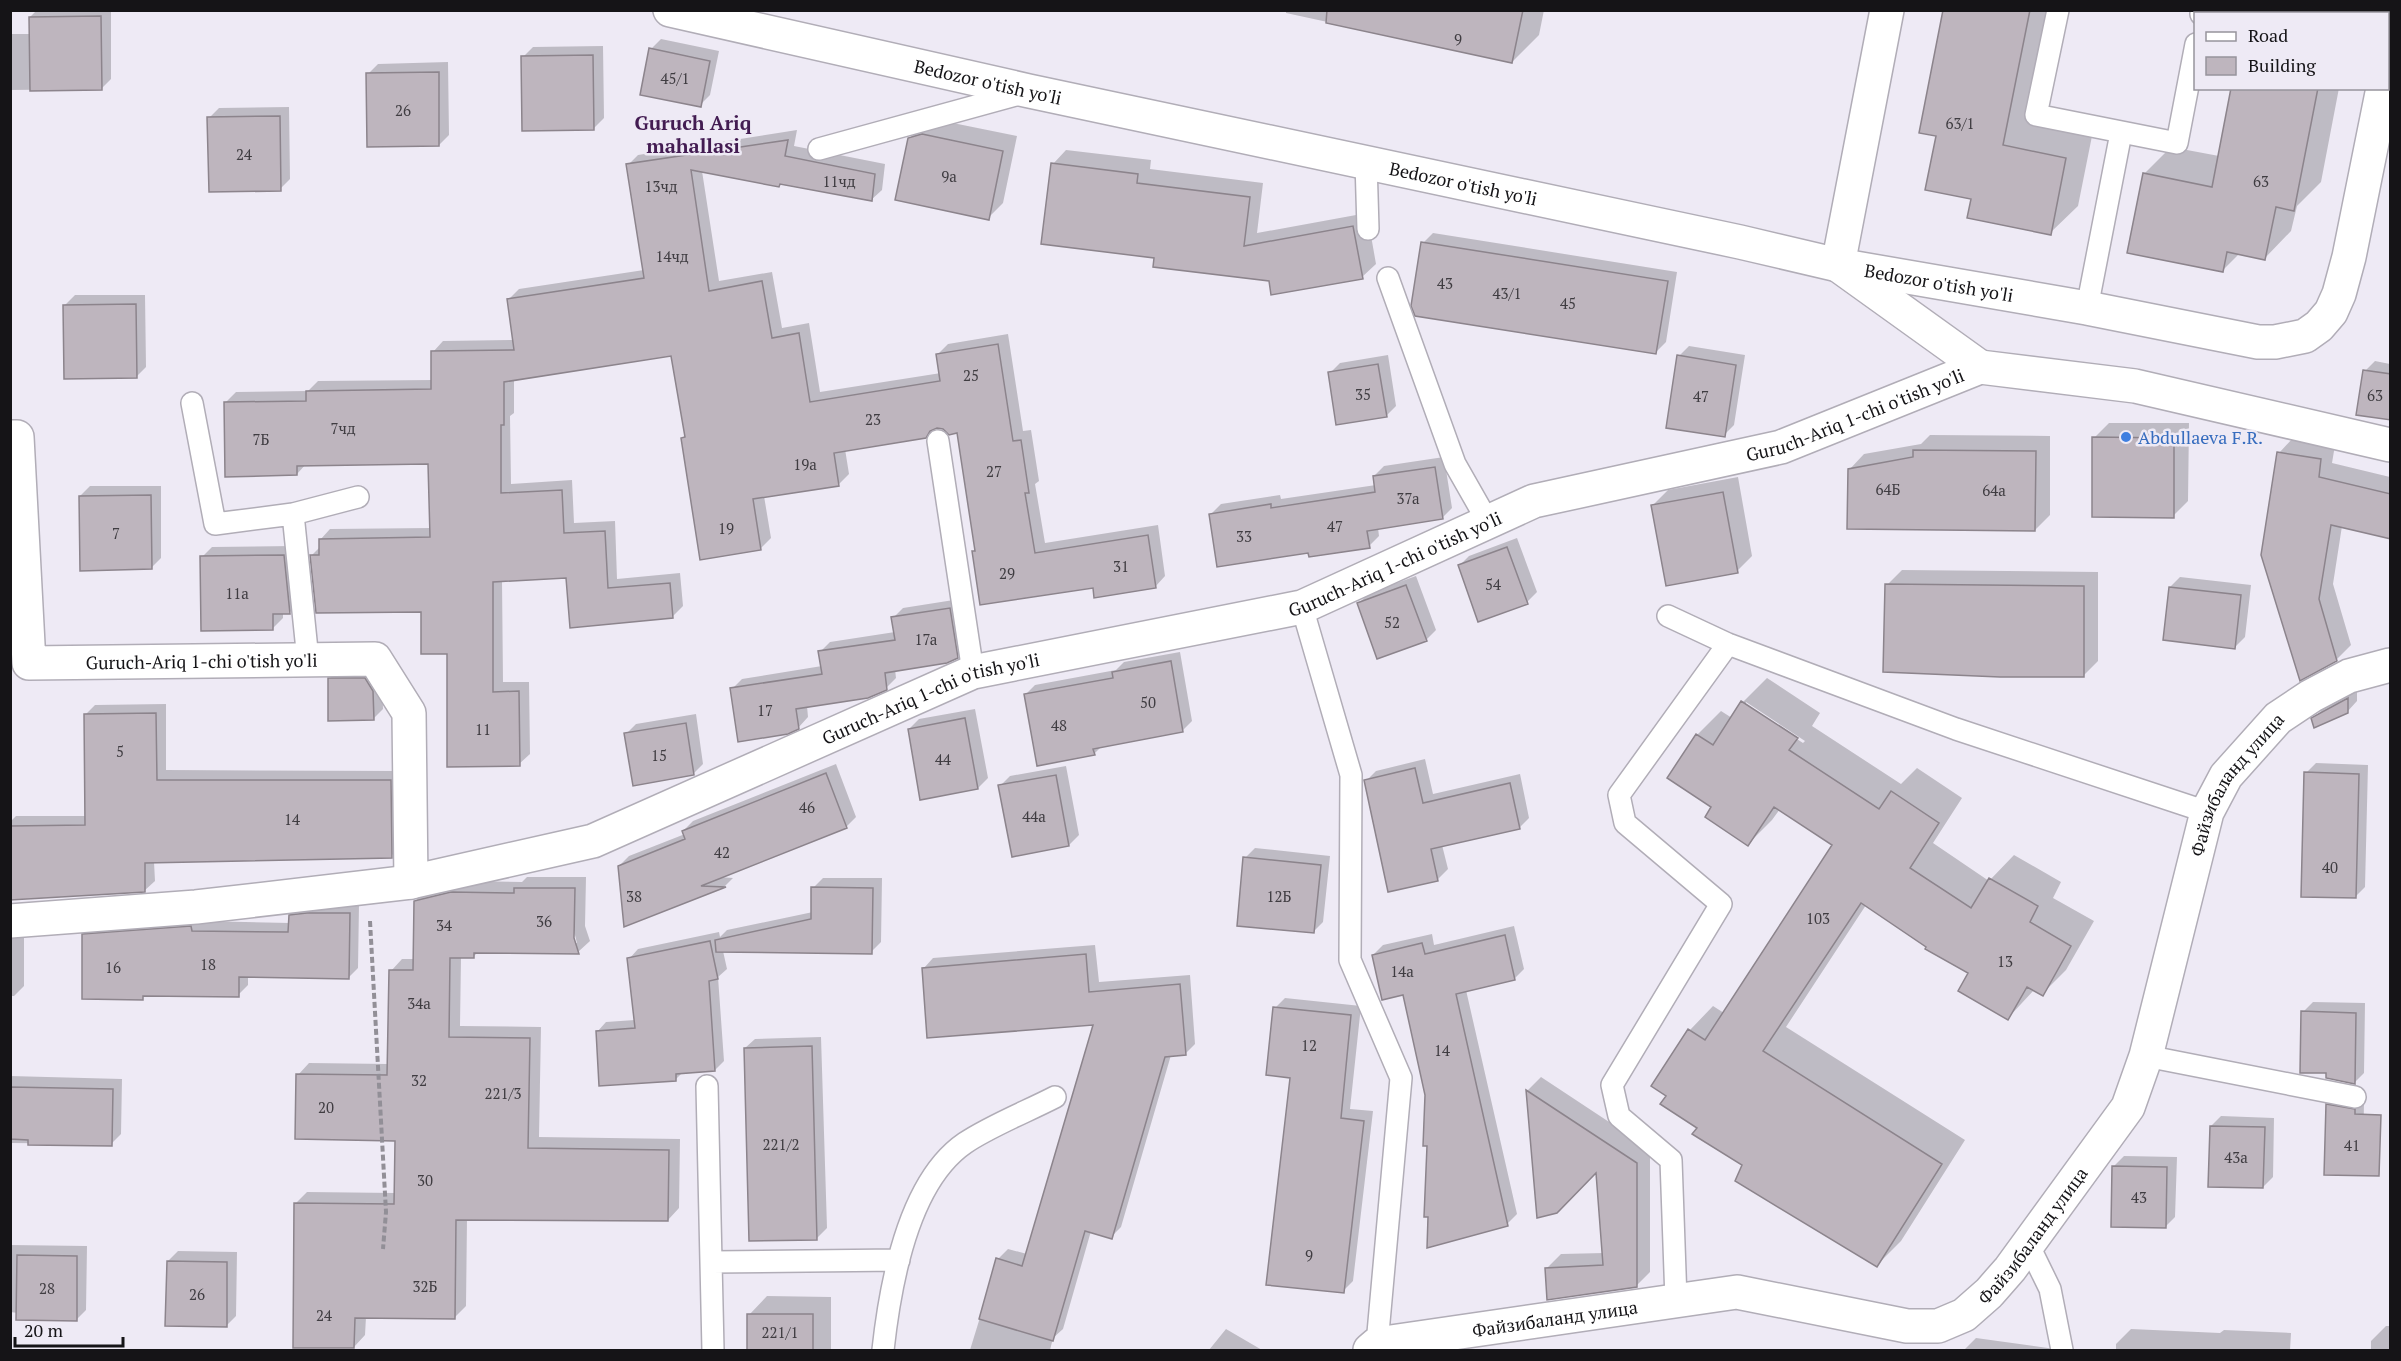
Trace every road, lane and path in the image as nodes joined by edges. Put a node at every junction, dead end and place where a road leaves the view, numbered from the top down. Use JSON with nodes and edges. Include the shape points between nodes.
{"nodes":[{"id":1,"x":669,"y":10,"type":"edge"},
{"id":2,"x":1887,"y":10,"type":"edge"},
{"id":3,"x":2058,"y":10,"type":"edge"},
{"id":4,"x":2194,"y":54,"type":"edge"},
{"id":5,"x":2383,"y":90,"type":"edge"},
{"id":6,"x":1029,"y":91,"type":"junction"},
{"id":7,"x":2121,"y":133,"type":"junction"},
{"id":8,"x":819,"y":149,"type":"dead end"},
{"id":9,"x":1366,"y":162,"type":"junction"},
{"id":10,"x":1368,"y":229,"type":"dead end"},
{"id":11,"x":1838,"y":265,"type":"junction"},
{"id":12,"x":1388,"y":278,"type":"dead end"},
{"id":13,"x":2087,"y":308,"type":"junction"},
{"id":14,"x":1980,"y":367,"type":"junction"},
{"id":15,"x":192,"y":403,"type":"dead end"},
{"id":16,"x":10,"y":437,"type":"edge"},
{"id":17,"x":938,"y":441,"type":"dead end"},
{"id":18,"x":2391,"y":445,"type":"edge"},
{"id":19,"x":358,"y":497,"type":"dead end"},
{"id":20,"x":293,"y":514,"type":"junction"},
{"id":21,"x":1488,"y":522,"type":"junction"},
{"id":22,"x":1302,"y":607,"type":"junction"},
{"id":23,"x":1668,"y":616,"type":"dead end"},
{"id":24,"x":1728,"y":644,"type":"junction"},
{"id":25,"x":308,"y":660,"type":"junction"},
{"id":26,"x":2391,"y":665,"type":"edge"},
{"id":27,"x":974,"y":672,"type":"junction"},
{"id":28,"x":2207,"y":812,"type":"junction"},
{"id":29,"x":411,"y":882,"type":"junction"},
{"id":30,"x":368,"y":888,"type":"junction"},
{"id":31,"x":10,"y":921,"type":"edge"},
{"id":32,"x":2146,"y":1056,"type":"junction"},
{"id":33,"x":707,"y":1086,"type":"dead end"},
{"id":34,"x":1055,"y":1097,"type":"dead end"},
{"id":35,"x":2355,"y":1097,"type":"dead end"},
{"id":36,"x":2028,"y":1244,"type":"junction"},
{"id":37,"x":383,"y":1249,"type":"dead end"},
{"id":38,"x":899,"y":1260,"type":"junction"},
{"id":39,"x":712,"y":1262,"type":"junction"},
{"id":40,"x":1676,"y":1300,"type":"junction"},
{"id":41,"x":1374,"y":1347,"type":"edge"},
{"id":42,"x":713,"y":1350,"type":"edge"},
{"id":43,"x":883,"y":1350,"type":"edge"},
{"id":44,"x":2062,"y":1350,"type":"edge"}],
"edges":[{"from":1,"to":6,"type":"street","name":"Bedozor o'tish yo'li"},
{"from":2,"to":11,"type":"street"},
{"from":3,"to":7,"type":"lane","via":[[2036,115]]},
{"from":4,"to":7,"type":"lane","via":[[2176,143]]},
{"from":5,"to":13,"type":"street","name":"Bedozor o'tish yo'li","via":[[2349,257],[2339,294],[2319,326],[2305,336],[2258,342]]},
{"from":6,"to":8,"type":"lane"},
{"from":6,"to":9,"type":"street","name":"Bedozor o'tish yo'li"},
{"from":7,"to":13,"type":"lane"},
{"from":9,"to":10,"type":"lane"},
{"from":9,"to":11,"type":"street","name":"Bedozor o'tish yo'li"},
{"from":11,"to":13,"type":"street","name":"Bedozor o'tish yo'li"},
{"from":11,"to":14,"type":"street"},
{"from":12,"to":21,"type":"lane","via":[[1455,464]]},
{"from":14,"to":18,"type":"street","name":"Guruch-Ariq 1-chi o'tish yo'li","via":[[2135,386]]},
{"from":14,"to":21,"type":"street","name":"Guruch-Ariq 1-chi o'tish yo'li","via":[[1781,447],[1534,501]]},
{"from":15,"to":20,"type":"lane","via":[[215,524]]},
{"from":16,"to":25,"type":"street","name":"Guruch-Ariq 1-chi o'tish yo'li","via":[[17,437],[29,663]]},
{"from":17,"to":27,"type":"lane"},
{"from":19,"to":20,"type":"lane"},
{"from":20,"to":25,"type":"lane"},
{"from":21,"to":22,"type":"street","name":"Guruch-Ariq 1-chi o'tish yo'li"},
{"from":22,"to":27,"type":"street","name":"Guruch-Ariq 1-chi o'tish yo'li"},
{"from":22,"to":41,"type":"lane","via":[[1351,775],[1350,960],[1401,1078]]},
{"from":23,"to":24,"type":"lane"},
{"from":24,"to":28,"type":"lane","via":[[1956,729]]},
{"from":24,"to":40,"type":"lane","via":[[1619,795],[1625,823],[1721,903],[1612,1085],[1619,1116],[1671,1160]]},
{"from":25,"to":29,"type":"street","name":"Guruch-Ariq 1-chi o'tish yo'li","via":[[375,660],[409,713]]},
{"from":26,"to":28,"type":"street","name":"Файзибаланд улица","via":[[2349,676],[2278,718],[2226,776]]},
{"from":27,"to":29,"type":"street","name":"Guruch-Ariq 1-chi o'tish yo'li","via":[[593,841]]},
{"from":28,"to":32,"type":"street","name":"Файзибаланд улица"},
{"from":29,"to":30,"type":"street","name":"Guruch-Ariq 1-chi o'tish yo'li"},
{"from":30,"to":31,"type":"street","name":"Guruch-Ariq 1-chi o'tish yo'li","via":[[196,907]]},
{"from":30,"to":37,"type":"path","via":[[386,1212]]},
{"from":32,"to":35,"type":"lane"},
{"from":32,"to":36,"type":"street","name":"Файзибаланд улица","via":[[2128,1107]]},
{"from":33,"to":39,"type":"lane"},
{"from":34,"to":38,"type":"lane","via":[[965,1143],[940,1166],[921,1196]]},
{"from":36,"to":40,"type":"street","name":"Файзибаланд улица","via":[[1989,1293],[1964,1315],[1938,1326],[1907,1326],[1737,1292]]},
{"from":36,"to":44,"type":"lane","via":[[2050,1288]]},
{"from":38,"to":39,"type":"lane"},
{"from":38,"to":43,"type":"lane","via":[[887,1309]]},
{"from":39,"to":42,"type":"lane"},
{"from":40,"to":41,"type":"street","name":"Файзибаланд улица"}]}
